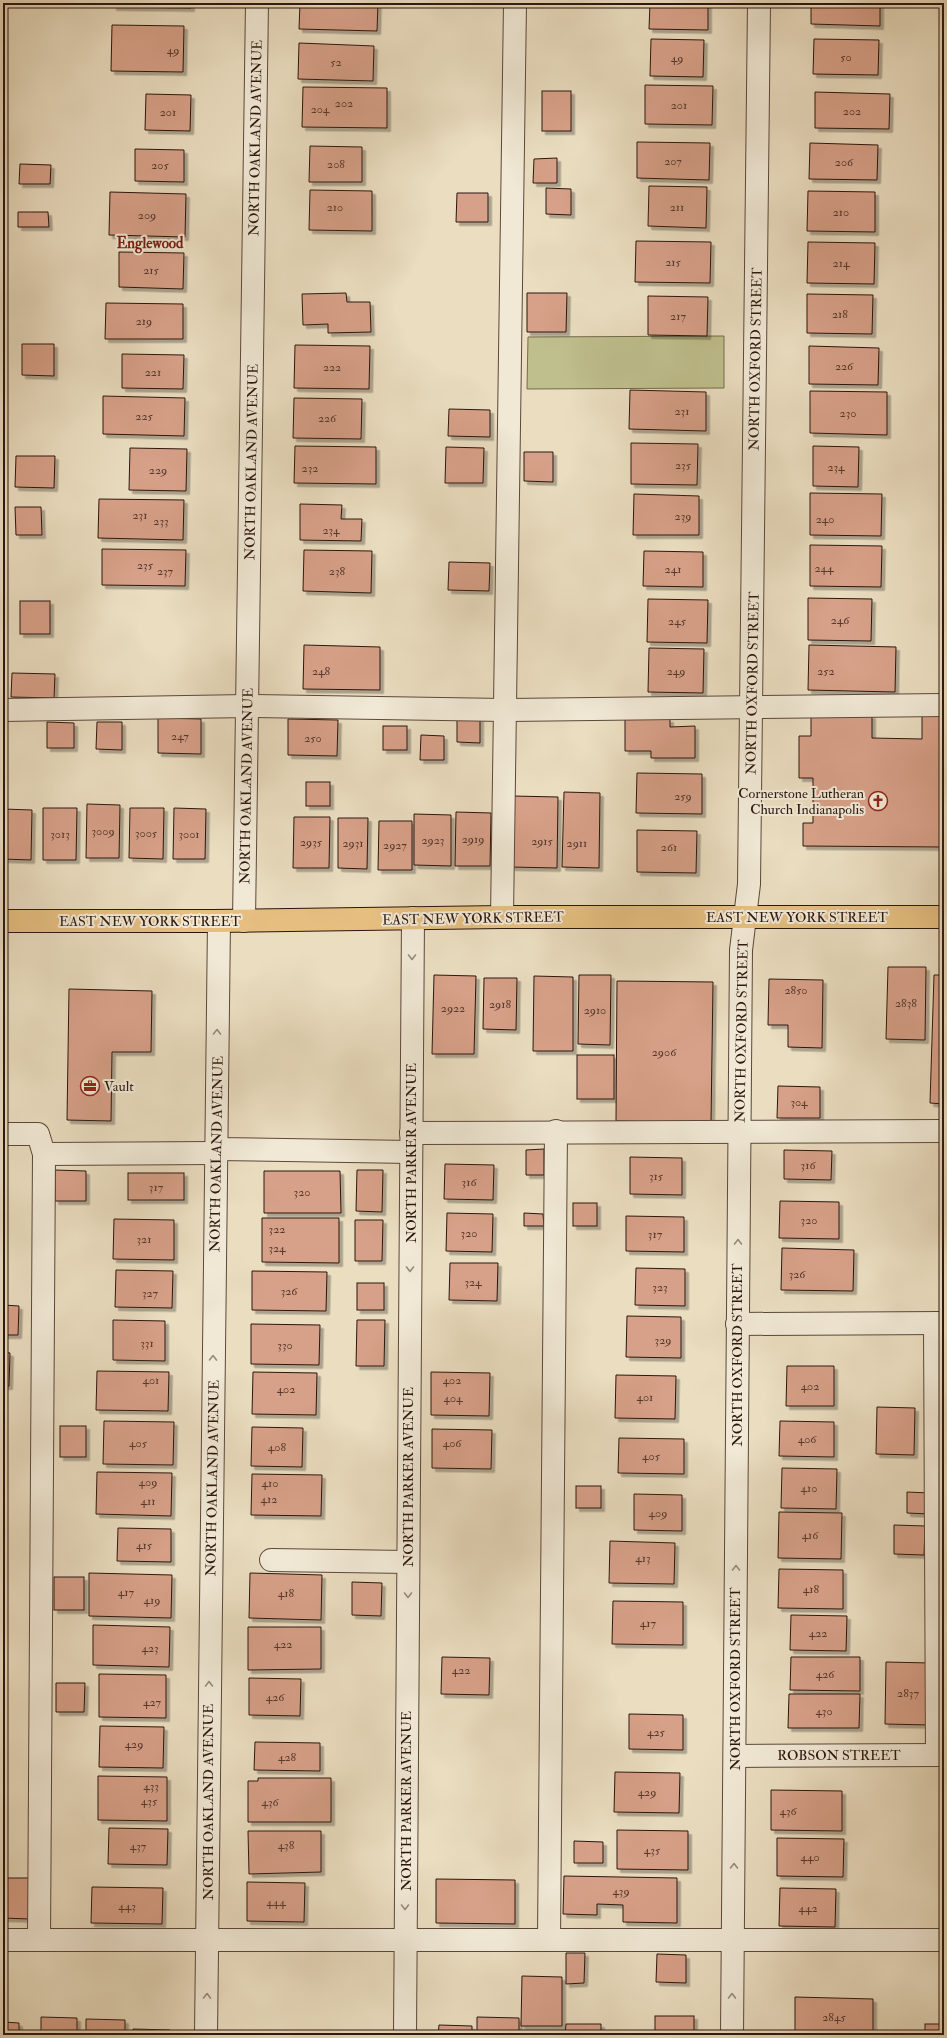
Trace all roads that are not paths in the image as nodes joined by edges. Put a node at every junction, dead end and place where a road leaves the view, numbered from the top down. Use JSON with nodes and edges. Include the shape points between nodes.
{"nodes":[{"id":1,"x":257,"y":3,"type":"edge"},
{"id":2,"x":515,"y":3,"type":"edge"},
{"id":3,"x":759,"y":3,"type":"edge"},
{"id":4,"x":944,"y":705,"type":"edge"},
{"id":5,"x":248,"y":706,"type":"junction"},
{"id":6,"x":751,"y":708,"type":"junction"},
{"id":7,"x":3,"y":710,"type":"edge"},
{"id":8,"x":504,"y":710,"type":"junction"},
{"id":9,"x":745,"y":916,"type":"junction"},
{"id":10,"x":502,"y":917,"type":"junction"},
{"id":11,"x":944,"y":917,"type":"edge"},
{"id":12,"x":413,"y":918,"type":"junction"},
{"id":13,"x":3,"y":921,"type":"edge"},
{"id":14,"x":219,"y":921,"type":"junction"},
{"id":15,"x":244,"y":921,"type":"junction"},
{"id":16,"x":556,"y":1131,"type":"junction"},
{"id":17,"x":944,"y":1131,"type":"edge"},
{"id":18,"x":740,"y":1132,"type":"junction"},
{"id":19,"x":3,"y":1134,"type":"edge"},
{"id":20,"x":411,"y":1142,"type":"junction"},
{"id":21,"x":216,"y":1151,"type":"junction"},
{"id":22,"x":44,"y":1154,"type":"junction"},
{"id":23,"x":939,"y":1323,"type":"edge"},
{"id":24,"x":737,"y":1324,"type":"junction"},
{"id":25,"x":940,"y":1538,"type":"edge"},
{"id":26,"x":271,"y":1560,"type":"dead end"},
{"id":27,"x":408,"y":1562,"type":"junction"},
{"id":28,"x":941,"y":1755,"type":"edge"},
{"id":29,"x":735,"y":1756,"type":"junction"},
{"id":30,"x":3,"y":1940,"type":"edge"},
{"id":31,"x":39,"y":1940,"type":"junction"},
{"id":32,"x":405,"y":1940,"type":"junction"},
{"id":33,"x":549,"y":1940,"type":"junction"},
{"id":34,"x":733,"y":1940,"type":"junction"},
{"id":35,"x":944,"y":1940,"type":"edge"},
{"id":36,"x":207,"y":1941,"type":"junction"},
{"id":37,"x":206,"y":2035,"type":"edge"},
{"id":38,"x":405,"y":2035,"type":"edge"},
{"id":39,"x":732,"y":2035,"type":"edge"}],
"edges":[{"from":1,"to":5,"type":"street","name":"NORTH OAKLAND AVENUE"},
{"from":2,"to":8,"type":"street"},
{"from":3,"to":6,"type":"street","name":"NORTH OXFORD STREET"},
{"from":4,"to":6,"type":"street"},
{"from":5,"to":7,"type":"street"},
{"from":5,"to":8,"type":"street"},
{"from":5,"to":15,"type":"street","name":"NORTH OAKLAND AVENUE"},
{"from":6,"to":8,"type":"street"},
{"from":6,"to":9,"type":"street","name":"NORTH OXFORD STREET","via":[[749,884]]},
{"from":8,"to":10,"type":"street"},
{"from":9,"to":10,"type":"main road","name":"EAST NEW YORK STREET"},
{"from":9,"to":11,"type":"main road","name":"EAST NEW YORK STREET"},
{"from":9,"to":18,"type":"street","name":"NORTH OXFORD STREET","via":[[741,950]]},
{"from":10,"to":12,"type":"main road","name":"EAST NEW YORK STREET"},
{"from":12,"to":15,"type":"main road","name":"EAST NEW YORK STREET"},
{"from":12,"to":20,"type":"street","name":"NORTH PARKER AVENUE","one_way":true},
{"from":13,"to":14,"type":"main road","name":"EAST NEW YORK STREET"},
{"from":14,"to":15,"type":"main road","name":"EAST NEW YORK STREET"},
{"from":21,"to":14,"type":"street","name":"NORTH OAKLAND AVENUE","one_way":true},
{"from":16,"to":18,"type":"street"},
{"from":16,"to":20,"type":"street"},
{"from":16,"to":33,"type":"street"},
{"from":17,"to":18,"type":"street"},
{"from":24,"to":18,"type":"street","name":"NORTH OXFORD STREET","one_way":true},
{"from":19,"to":22,"type":"street","via":[[38,1134]]},
{"from":20,"to":21,"type":"street"},
{"from":20,"to":27,"type":"street","name":"NORTH PARKER AVENUE","one_way":true},
{"from":21,"to":22,"type":"street"},
{"from":36,"to":21,"type":"street","name":"NORTH OAKLAND AVENUE","one_way":true},
{"from":22,"to":31,"type":"street"},
{"from":23,"to":24,"type":"street"},
{"from":23,"to":25,"type":"street"},
{"from":29,"to":24,"type":"street","name":"NORTH OXFORD STREET","one_way":true},
{"from":25,"to":28,"type":"street"},
{"from":26,"to":27,"type":"street"},
{"from":27,"to":32,"type":"street","name":"NORTH PARKER AVENUE","one_way":true},
{"from":28,"to":29,"type":"street","name":"ROBSON STREET"},
{"from":34,"to":29,"type":"street","name":"NORTH OXFORD STREET","one_way":true},
{"from":30,"to":31,"type":"street"},
{"from":31,"to":36,"type":"street"},
{"from":32,"to":33,"type":"street"},
{"from":32,"to":36,"type":"street"},
{"from":32,"to":38,"type":"street","name":"NORTH PARKER AVENUE"},
{"from":33,"to":34,"type":"street"},
{"from":34,"to":35,"type":"street"},
{"from":39,"to":34,"type":"street","name":"NORTH OXFORD STREET","one_way":true},
{"from":37,"to":36,"type":"street","name":"NORTH OAKLAND AVENUE","one_way":true}]}
